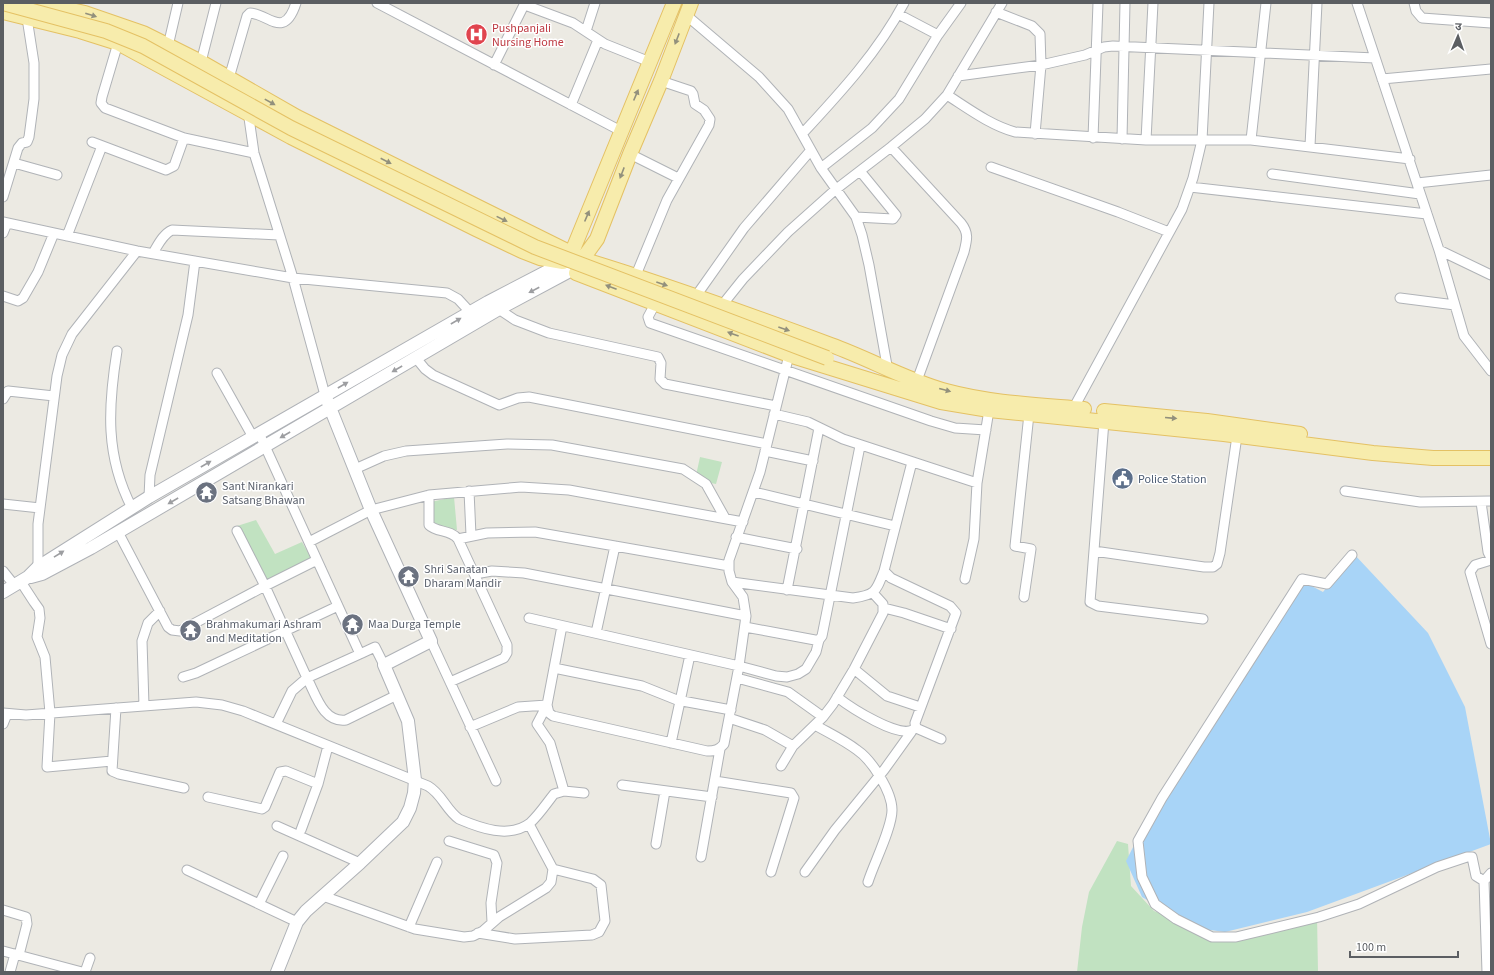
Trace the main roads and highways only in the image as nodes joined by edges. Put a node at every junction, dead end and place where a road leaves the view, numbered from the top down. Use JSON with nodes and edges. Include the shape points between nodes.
{"nodes":[{"id":1,"x":39,"y":3,"type":"edge"},
{"id":2,"x":674,"y":3,"type":"edge"},
{"id":3,"x":3,"y":4,"type":"edge"},
{"id":4,"x":688,"y":9,"type":"edge"},
{"id":5,"x":3,"y":12,"type":"edge"},
{"id":6,"x":361,"y":148,"type":"junction"},
{"id":7,"x":353,"y":167,"type":"junction"},
{"id":8,"x":572,"y":261,"type":"junction"},
{"id":9,"x":860,"y":357,"type":"junction"},
{"id":10,"x":829,"y":359,"type":"junction"},
{"id":11,"x":856,"y":376,"type":"junction"},
{"id":12,"x":914,"y":388,"type":"junction"},
{"id":13,"x":325,"y":395,"type":"junction"},
{"id":14,"x":990,"y":405,"type":"junction"},
{"id":15,"x":330,"y":408,"type":"junction"},
{"id":16,"x":1070,"y":413,"type":"junction"},
{"id":17,"x":1142,"y":420,"type":"junction"},
{"id":18,"x":1491,"y":453,"type":"edge"},
{"id":19,"x":1491,"y":458,"type":"edge"},
{"id":20,"x":21,"y":581,"type":"junction"},
{"id":21,"x":3,"y":592,"type":"edge"},
{"id":22,"x":277,"y":972,"type":"edge"}],
"edges":[{"from":1,"to":6,"type":"main road","one_way":true,"via":[[85,13],[144,33],[201,62],[297,117]]},
{"from":8,"to":2,"type":"main road","one_way":true,"via":[[621,131]]},
{"from":3,"to":10,"type":"main road","bridge":true,"via":[[106,31],[143,46],[291,128],[535,247]]},
{"from":4,"to":8,"type":"main road","one_way":true,"via":[[596,239]]},
{"from":5,"to":7,"type":"main road","via":[[118,43],[291,137]]},
{"from":6,"to":7,"type":"main road"},
{"from":6,"to":8,"type":"main road","one_way":true},
{"from":7,"to":8,"type":"main road","via":[[522,251],[540,258]]},
{"from":8,"to":9,"type":"main road","one_way":true,"via":[[636,275]]},
{"from":11,"to":8,"type":"main road","one_way":true,"via":[[789,355],[654,304]]},
{"from":13,"to":8,"type":"main road","one_way":true,"via":[[488,302]]},
{"from":8,"to":15,"type":"main road","one_way":true,"via":[[499,309]]},
{"from":9,"to":10,"type":"main road"},
{"from":9,"to":12,"type":"main road","via":[[887,369]]},
{"from":10,"to":11,"type":"main road"},
{"from":11,"to":12,"type":"main road","via":[[890,387]]},
{"from":12,"to":14,"type":"main road","via":[[941,402]]},
{"from":13,"to":15,"type":"main road"},
{"from":20,"to":13,"type":"main road","one_way":true,"via":[[38,567],[149,497]]},
{"from":14,"to":16,"type":"main road"},
{"from":14,"to":16,"type":"main road","via":[[1029,414]]},
{"from":15,"to":20,"type":"main road","one_way":true,"via":[[118,532],[46,572]]},
{"from":15,"to":22,"type":"main road","via":[[371,510],[431,641],[384,664],[408,721],[414,780],[410,808],[403,822],[297,922]]},
{"from":16,"to":17,"type":"main road"},
{"from":16,"to":17,"type":"main road","via":[[1104,421]]},
{"from":17,"to":18,"type":"main road","one_way":true,"via":[[1207,421],[1394,448]]},
{"from":17,"to":19,"type":"main road","via":[[1237,436],[1433,458]]},
{"from":20,"to":21,"type":"main road"}]}
